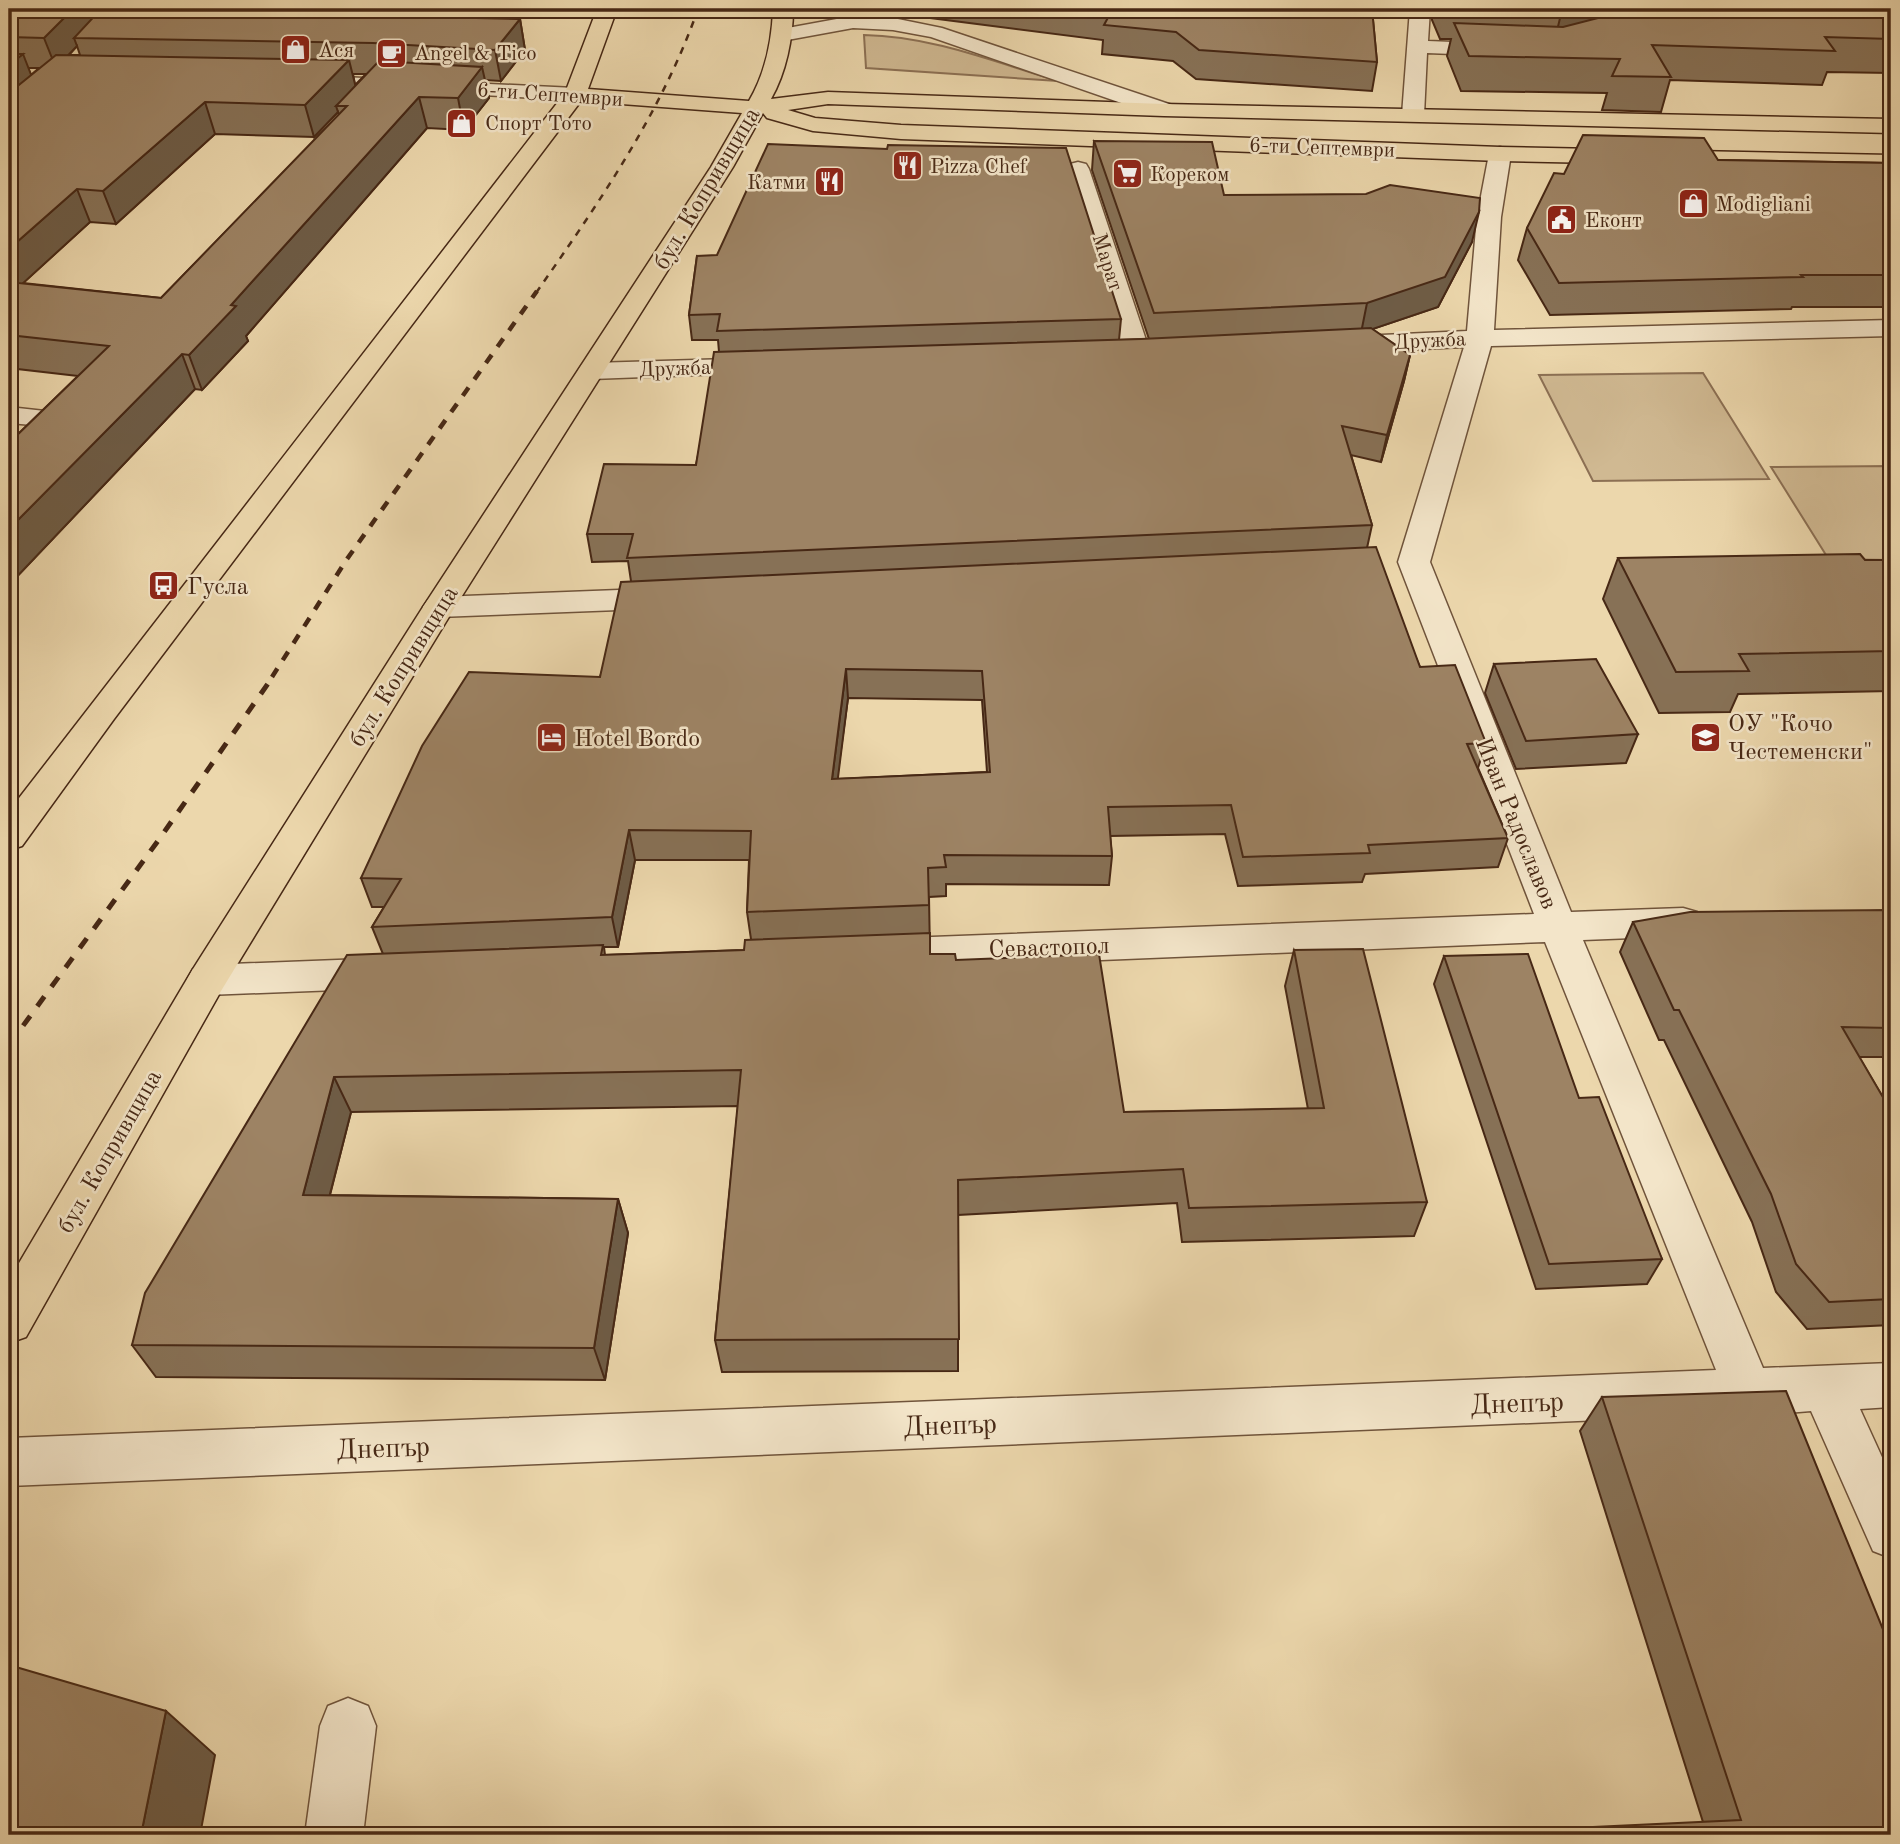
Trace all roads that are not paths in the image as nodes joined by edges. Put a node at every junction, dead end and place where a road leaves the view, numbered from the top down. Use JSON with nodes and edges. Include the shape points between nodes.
{"nodes":[{"id":1,"x":607,"y":9,"type":"edge"},
{"id":2,"x":783,"y":9,"type":"edge"},
{"id":3,"x":1420,"y":9,"type":"edge"},
{"id":4,"x":782,"y":35,"type":"junction"},
{"id":5,"x":1418,"y":47,"type":"junction"},
{"id":6,"x":1528,"y":51,"type":"edge"},
{"id":7,"x":284,"y":81,"type":"edge"},
{"id":8,"x":380,"y":83,"type":"junction"},
{"id":9,"x":575,"y":94,"type":"junction"},
{"id":10,"x":362,"y":103,"type":"edge"},
{"id":11,"x":756,"y":107,"type":"junction"},
{"id":12,"x":1164,"y":110,"type":"junction"},
{"id":13,"x":1413,"y":115,"type":"junction"},
{"id":14,"x":1891,"y":126,"type":"edge"},
{"id":15,"x":901,"y":132,"type":"junction"},
{"id":16,"x":812,"y":147,"type":"edge"},
{"id":17,"x":1500,"y":154,"type":"junction"},
{"id":18,"x":755,"y":158,"type":"dead end"},
{"id":19,"x":1891,"y":162,"type":"edge"},
{"id":20,"x":722,"y":167,"type":"junction"},
{"id":21,"x":1078,"y":169,"type":"dead end"},
{"id":22,"x":1891,"y":328,"type":"edge"},
{"id":23,"x":1480,"y":338,"type":"junction"},
{"id":24,"x":1316,"y":346,"type":"edge"},
{"id":25,"x":1165,"y":353,"type":"edge"},
{"id":26,"x":1110,"y":355,"type":"edge"},
{"id":27,"x":1138,"y":355,"type":"junction"},
{"id":28,"x":796,"y":365,"type":"edge"},
{"id":29,"x":592,"y":370,"type":"junction"},
{"id":30,"x":9,"y":415,"type":"edge"},
{"id":31,"x":18,"y":444,"type":"edge"},
{"id":32,"x":701,"y":596,"type":"edge"},
{"id":33,"x":439,"y":607,"type":"junction"},
{"id":34,"x":9,"y":837,"type":"edge"},
{"id":35,"x":1724,"y":921,"type":"edge"},
{"id":36,"x":1558,"y":927,"type":"junction"},
{"id":37,"x":848,"y":955,"type":"edge"},
{"id":38,"x":430,"y":971,"type":"edge"},
{"id":39,"x":207,"y":980,"type":"junction"},
{"id":40,"x":9,"y":1322,"type":"edge"},
{"id":41,"x":1891,"y":1385,"type":"edge"},
{"id":42,"x":1825,"y":1387,"type":"junction"},
{"id":43,"x":1749,"y":1392,"type":"junction"},
{"id":44,"x":9,"y":1462,"type":"edge"},
{"id":45,"x":1891,"y":1533,"type":"edge"},
{"id":46,"x":348,"y":1726,"type":"dead end"},
{"id":47,"x":334,"y":1835,"type":"edge"}],
"edges":[{"from":1,"to":9,"type":"main road"},
{"from":2,"to":4,"type":"main road","name":"бул. Копривщица"},
{"from":3,"to":5,"type":"street"},
{"from":4,"to":11,"type":"main road","name":"бул. Копривщица","via":[[766,90]]},
{"from":4,"to":12,"type":"street","via":[[853,22],[935,32]]},
{"from":5,"to":6,"type":"street"},
{"from":5,"to":13,"type":"street"},
{"from":7,"to":8,"type":"street","name":"6-ти Септември"},
{"from":8,"to":9,"type":"street","name":"6-ти Септември"},
{"from":8,"to":10,"type":"street"},
{"from":9,"to":11,"type":"main road","name":"6-ти Септември"},
{"from":9,"to":34,"type":"main road"},
{"from":11,"to":12,"type":"main road","name":"6-ти Септември","via":[[828,98]]},
{"from":11,"to":15,"type":"main road","name":"6-ти Септември","via":[[813,124]]},
{"from":11,"to":20,"type":"main road","name":"бул. Копривщица"},
{"from":12,"to":13,"type":"main road","name":"6-ти Септември"},
{"from":13,"to":14,"type":"main road","name":"6-ти Септември"},
{"from":15,"to":16,"type":"main road"},
{"from":15,"to":17,"type":"main road","name":"6-ти Септември"},
{"from":17,"to":19,"type":"main road","name":"6-ти Септември"},
{"from":17,"to":23,"type":"street","name":"Иван Радославов","via":[[1489,217]]},
{"from":18,"to":20,"type":"main road"},
{"from":20,"to":29,"type":"main road","name":"бул. Копривщица"},
{"from":21,"to":27,"type":"street","name":"Марат"},
{"from":22,"to":23,"type":"street","name":"Дружба"},
{"from":23,"to":24,"type":"street","name":"Дружба"},
{"from":23,"to":36,"type":"street","name":"Иван Радославов","via":[[1400,563]]},
{"from":25,"to":27,"type":"street"},
{"from":26,"to":27,"type":"street"},
{"from":28,"to":29,"type":"street","name":"Дружба"},
{"from":29,"to":33,"type":"main road","name":"бул. Копривщица"},
{"from":30,"to":31,"type":"street","via":[[44,418]]},
{"from":32,"to":33,"type":"street"},
{"from":33,"to":39,"type":"main road","name":"бул. Копривщица"},
{"from":35,"to":36,"type":"street","name":"Севастопол"},
{"from":36,"to":37,"type":"street","name":"Севастопол"},
{"from":36,"to":43,"type":"street","name":"Иван Радославов"},
{"from":38,"to":39,"type":"street"},
{"from":39,"to":40,"type":"main road","name":"бул. Копривщица"},
{"from":41,"to":42,"type":"street","name":"Днепър"},
{"from":42,"to":43,"type":"street","name":"Днепър"},
{"from":42,"to":45,"type":"street"},
{"from":43,"to":44,"type":"street","name":"Днепър"},
{"from":46,"to":47,"type":"street"}]}
